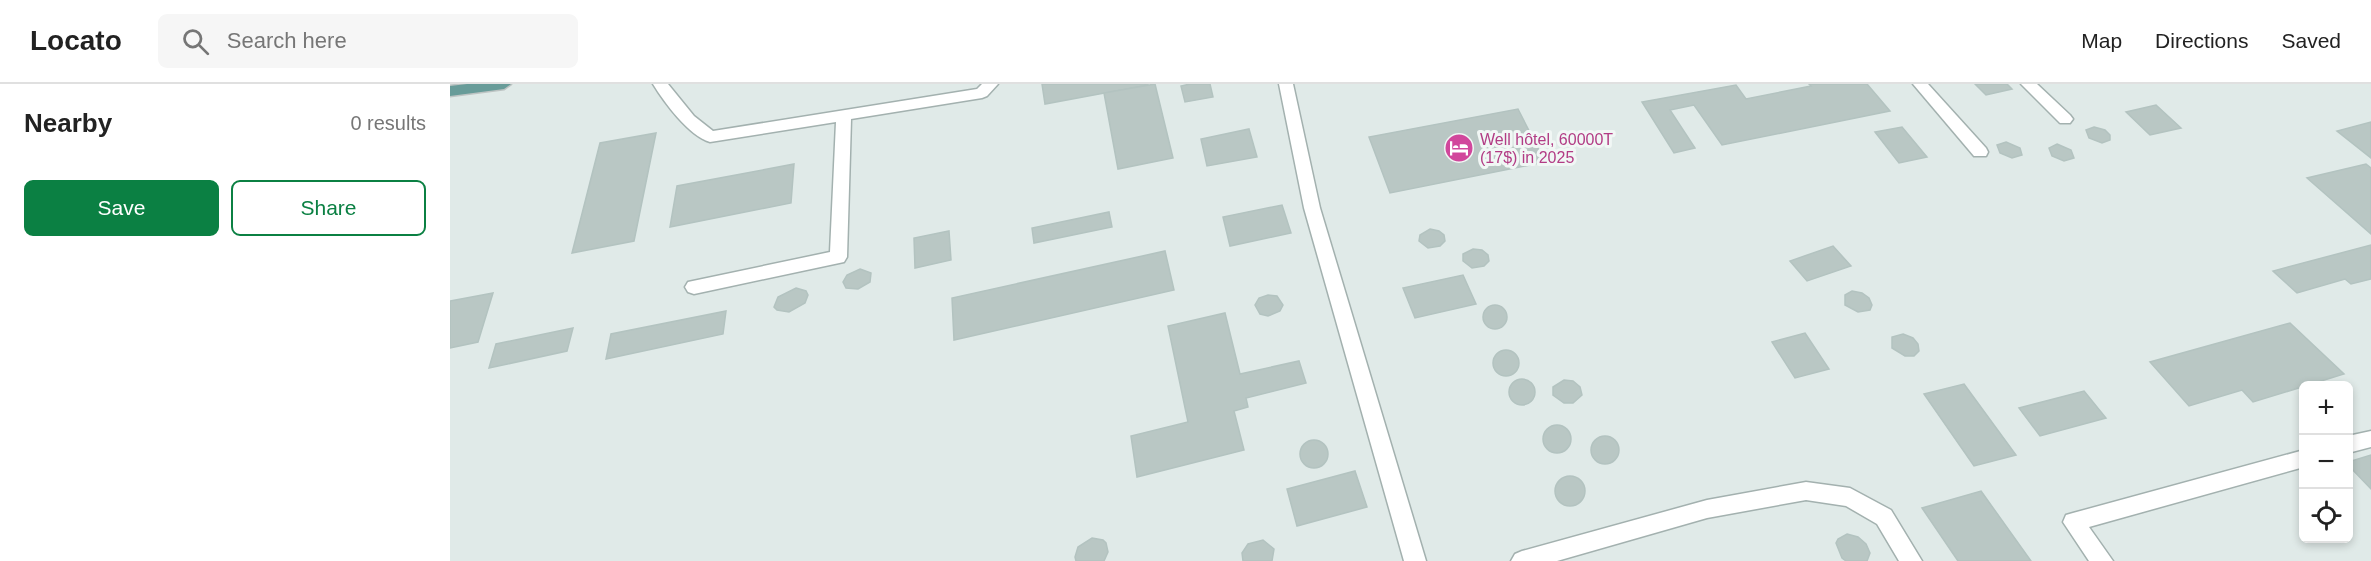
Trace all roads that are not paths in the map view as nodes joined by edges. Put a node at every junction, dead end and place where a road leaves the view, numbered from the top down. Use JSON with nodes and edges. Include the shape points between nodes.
{"nodes":[{"id":1,"x":504,"y":84,"type":"edge"},
{"id":2,"x":660,"y":84,"type":"edge"},
{"id":3,"x":991,"y":84,"type":"edge"},
{"id":4,"x":1286,"y":84,"type":"edge"},
{"id":5,"x":1920,"y":84,"type":"edge"},
{"id":6,"x":2028,"y":84,"type":"edge"},
{"id":7,"x":450,"y":91,"type":"edge"},
{"id":8,"x":844,"y":115,"type":"junction"},
{"id":9,"x":2065,"y":119,"type":"dead end"},
{"id":10,"x":1980,"y":152,"type":"dead end"},
{"id":11,"x":694,"y":287,"type":"dead end"},
{"id":12,"x":2371,"y":439,"type":"edge"},
{"id":13,"x":2353,"y":444,"type":"edge"},
{"id":14,"x":2299,"y":459,"type":"edge"},
{"id":15,"x":1415,"y":561,"type":"edge"},
{"id":16,"x":1522,"y":561,"type":"edge"},
{"id":17,"x":1911,"y":561,"type":"edge"},
{"id":18,"x":2102,"y":561,"type":"edge"}],
"edges":[{"from":1,"to":7,"type":"main road"},
{"from":2,"to":8,"type":"street","via":[[689,120],[710,136]]},
{"from":3,"to":8,"type":"street","via":[[982,93]]},
{"from":4,"to":15,"type":"street","via":[[1312,208]]},
{"from":5,"to":10,"type":"street"},
{"from":6,"to":9,"type":"street"},
{"from":8,"to":11,"type":"street","via":[[838,256]]},
{"from":12,"to":13,"type":"street"},
{"from":14,"to":18,"type":"street","via":[[2073,522]]},
{"from":16,"to":17,"type":"street","via":[[1707,509],[1806,490],[1850,497],[1884,518]]}]}
